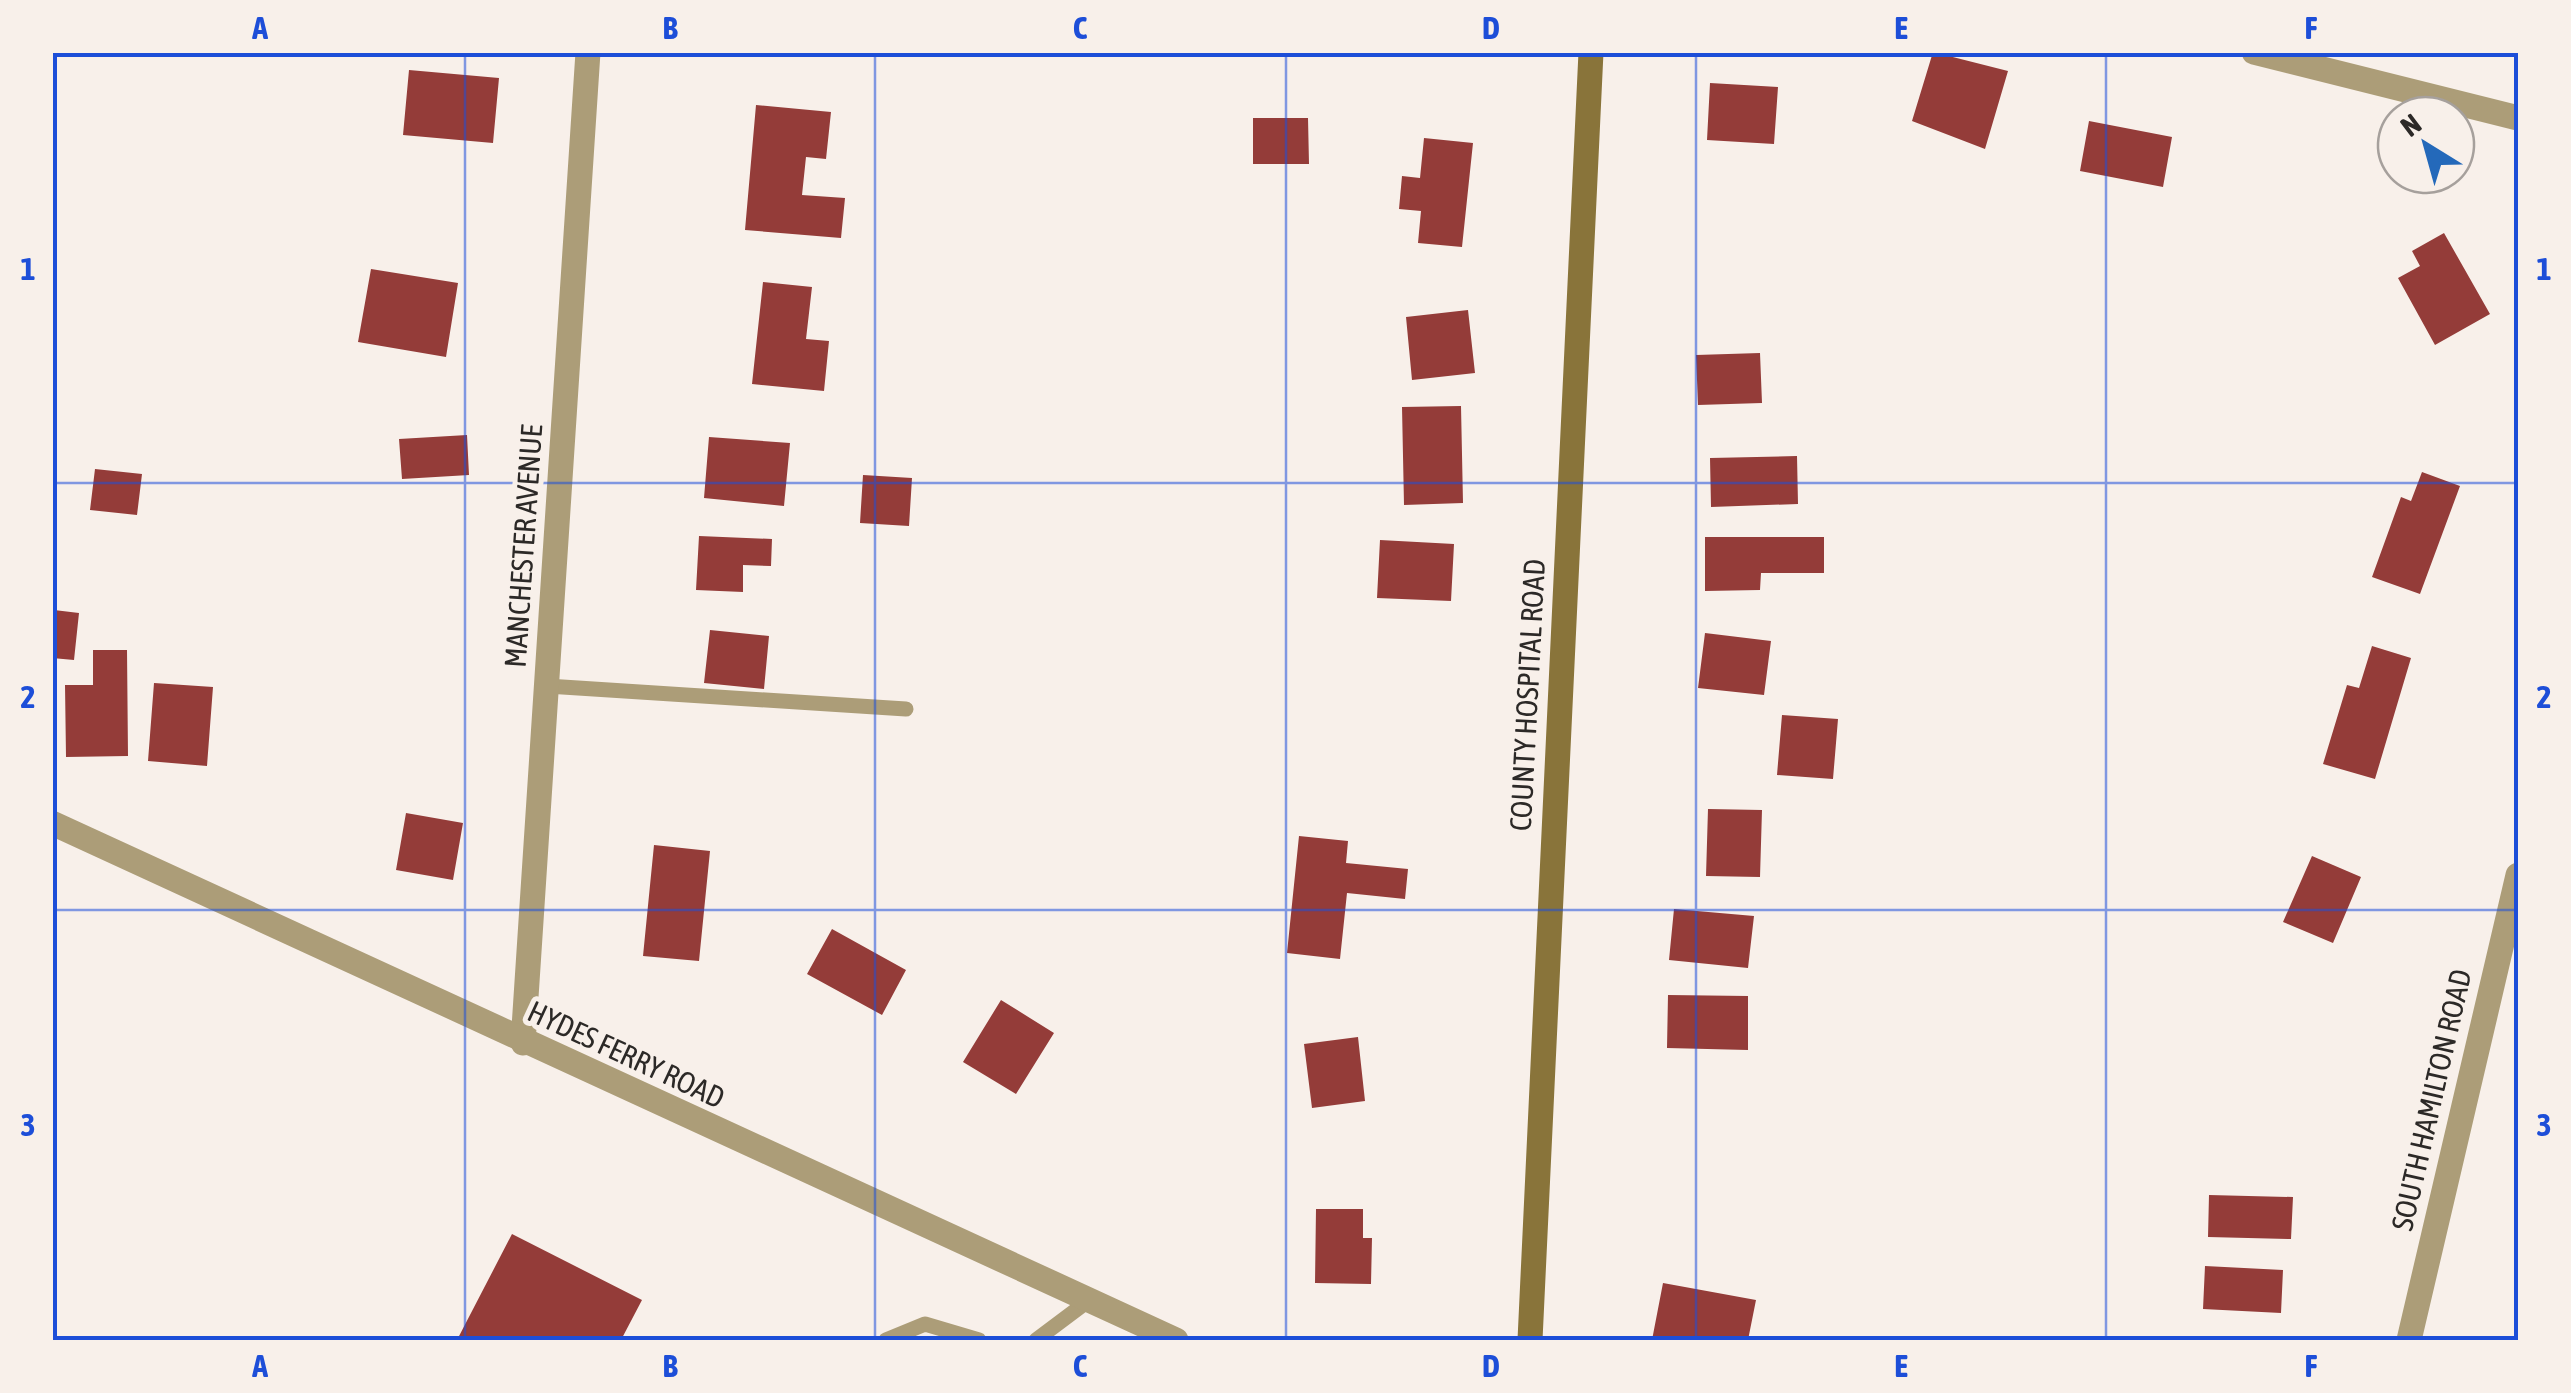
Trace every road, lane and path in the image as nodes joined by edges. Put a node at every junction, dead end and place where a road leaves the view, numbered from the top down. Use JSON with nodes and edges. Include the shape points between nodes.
{"nodes":[{"id":1,"x":588,"y":52,"type":"edge"},
{"id":2,"x":1591,"y":52,"type":"edge"},
{"id":3,"x":2254,"y":52,"type":"edge"},
{"id":4,"x":2518,"y":118,"type":"edge"},
{"id":5,"x":547,"y":686,"type":"junction"},
{"id":6,"x":906,"y":710,"type":"dead end"},
{"id":7,"x":52,"y":824,"type":"edge"},
{"id":8,"x":2518,"y":875,"type":"edge"},
{"id":9,"x":523,"y":1044,"type":"junction"},
{"id":10,"x":1088,"y":1301,"type":"junction"},
{"id":11,"x":886,"y":1340,"type":"edge"},
{"id":12,"x":978,"y":1340,"type":"edge"},
{"id":13,"x":1036,"y":1340,"type":"edge"},
{"id":14,"x":1176,"y":1340,"type":"edge"},
{"id":15,"x":1530,"y":1340,"type":"edge"},
{"id":16,"x":2409,"y":1340,"type":"edge"}],
"edges":[{"from":1,"to":5,"type":"street","name":"MANCHESTER AVENUE"},
{"from":2,"to":15,"type":"main road","name":"COUNTY HOSPITAL ROAD"},
{"from":3,"to":4,"type":"street"},
{"from":5,"to":6,"type":"lane"},
{"from":5,"to":9,"type":"street","name":"MANCHESTER AVENUE"},
{"from":7,"to":9,"type":"street","name":"HYDES FERRY ROAD"},
{"from":8,"to":16,"type":"street","name":"SOUTH HAMILTON ROAD"},
{"from":9,"to":10,"type":"street","name":"HYDES FERRY ROAD"},
{"from":10,"to":13,"type":"lane"},
{"from":10,"to":14,"type":"street","name":"HYDES FERRY ROAD"},
{"from":11,"to":12,"type":"lane","via":[[925,1324]]}]}
